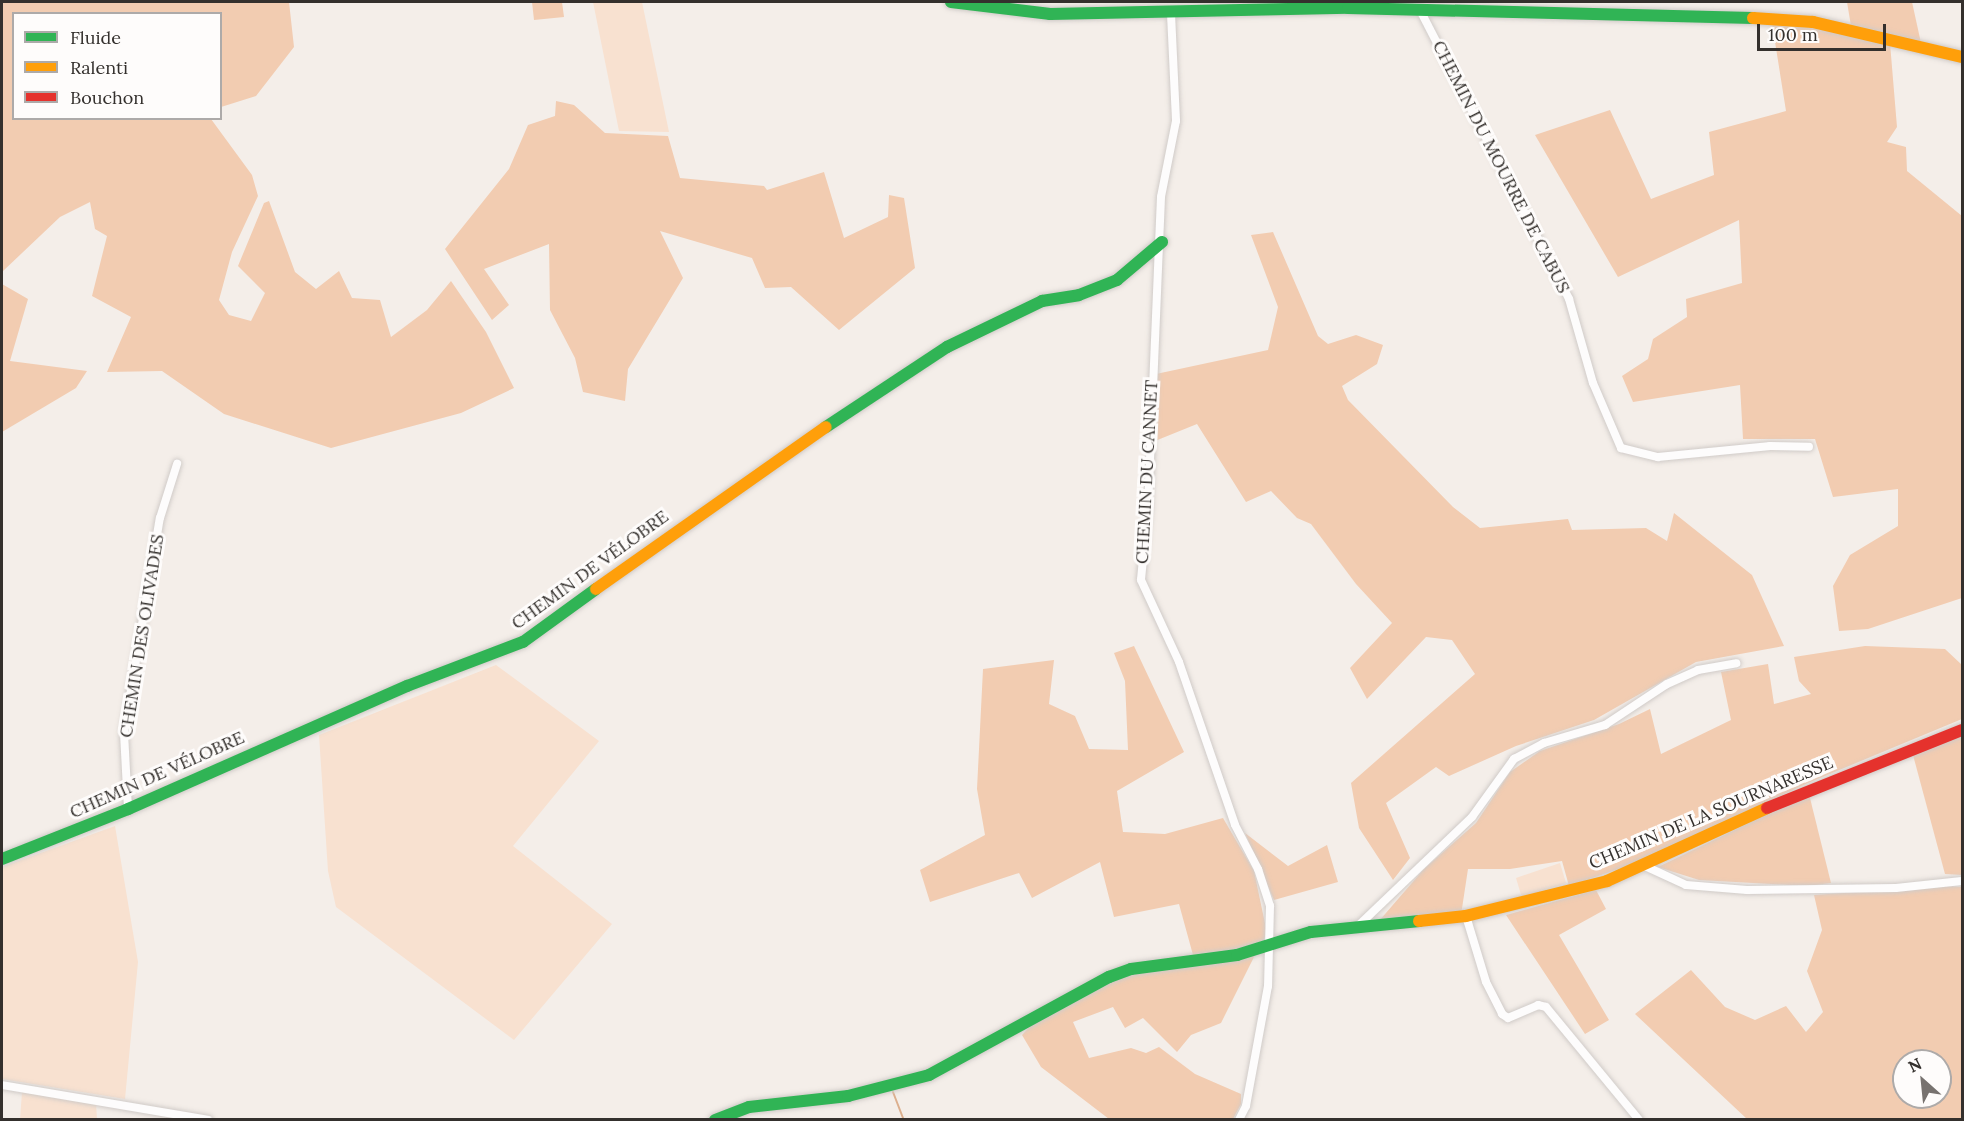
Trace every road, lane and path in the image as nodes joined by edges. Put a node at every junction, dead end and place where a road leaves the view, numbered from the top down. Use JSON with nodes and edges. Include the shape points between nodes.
{"nodes":[{"id":1,"x":951,"y":2,"type":"edge"},
{"id":2,"x":1162,"y":2,"type":"edge"},
{"id":3,"x":1421,"y":12,"type":"junction"},
{"id":4,"x":1169,"y":14,"type":"junction"},
{"id":5,"x":1962,"y":57,"type":"edge"},
{"id":6,"x":1162,"y":242,"type":"junction"},
{"id":7,"x":1809,"y":447,"type":"dead end"},
{"id":8,"x":177,"y":464,"type":"dead end"},
{"id":9,"x":1736,"y":663,"type":"dead end"},
{"id":10,"x":1962,"y":730,"type":"edge"},
{"id":11,"x":128,"y":809,"type":"junction"},
{"id":12,"x":2,"y":860,"type":"edge"},
{"id":13,"x":1645,"y":866,"type":"junction"},
{"id":14,"x":1962,"y":881,"type":"edge"},
{"id":15,"x":1466,"y":916,"type":"junction"},
{"id":16,"x":1358,"y":926,"type":"junction"},
{"id":17,"x":1272,"y":944,"type":"junction"},
{"id":18,"x":2,"y":1085,"type":"edge"},
{"id":19,"x":208,"y":1119,"type":"edge"},
{"id":20,"x":715,"y":1119,"type":"edge"},
{"id":21,"x":1239,"y":1119,"type":"edge"},
{"id":22,"x":1639,"y":1119,"type":"edge"}],
"edges":[{"from":1,"to":4,"type":"street","via":[[1050,14]]},
{"from":2,"to":4,"type":"street","name":"CHEMIN DU CANNET"},
{"from":3,"to":4,"type":"street","via":[[1310,8]]},
{"from":3,"to":5,"type":"street","via":[[1773,18],[1813,22]]},
{"from":3,"to":7,"type":"street","name":"CHEMIN DU MOURRE DE CABUS","via":[[1569,299],[1593,383],[1621,448],[1658,457],[1770,446]]},
{"from":4,"to":6,"type":"street","name":"CHEMIN DU CANNET","via":[[1176,122],[1166,153],[1161,197]]},
{"from":6,"to":11,"type":"street","name":"CHEMIN DE VÉLOBRE","via":[[1117,280],[1080,296],[1042,301],[946,347],[784,454],[523,642],[292,734]]},
{"from":6,"to":17,"type":"street","name":"CHEMIN DU CANNET","via":[[1154,289],[1150,463],[1141,580],[1179,663],[1236,825],[1258,869],[1270,906]]},
{"from":8,"to":11,"type":"street","name":"CHEMIN DES OLIVADES","via":[[160,518],[124,732]]},
{"from":9,"to":16,"type":"street","via":[[1698,670],[1667,684],[1605,724],[1544,743],[1514,759],[1472,817]]},
{"from":10,"to":13,"type":"street","name":"CHEMIN DE LA SOURNARESSE","via":[[1801,792]]},
{"from":11,"to":12,"type":"street","name":"CHEMIN DE VÉLOBRE"},
{"from":13,"to":14,"type":"street","via":[[1686,885],[1747,890],[1896,888]]},
{"from":13,"to":15,"type":"street","name":"CHEMIN DE LA SOURNARESSE","via":[[1583,888]]},
{"from":15,"to":16,"type":"street","name":"CHEMIN DE LA SOURNARESSE"},
{"from":15,"to":22,"type":"street","via":[[1486,982],[1502,1014],[1508,1018],[1538,1005],[1546,1007]]},
{"from":16,"to":17,"type":"street","name":"CHEMIN DE LA SOURNARESSE","via":[[1311,932]]},
{"from":17,"to":20,"type":"street","name":"CHEMIN DE LA SOURNARESSE","via":[[1237,955],[1131,969],[1109,977],[957,1063],[901,1084],[848,1096],[749,1107]]},
{"from":17,"to":21,"type":"street","name":"CHEMIN DU CANNET","via":[[1268,986],[1245,1106]]},
{"from":18,"to":19,"type":"street"}]}
